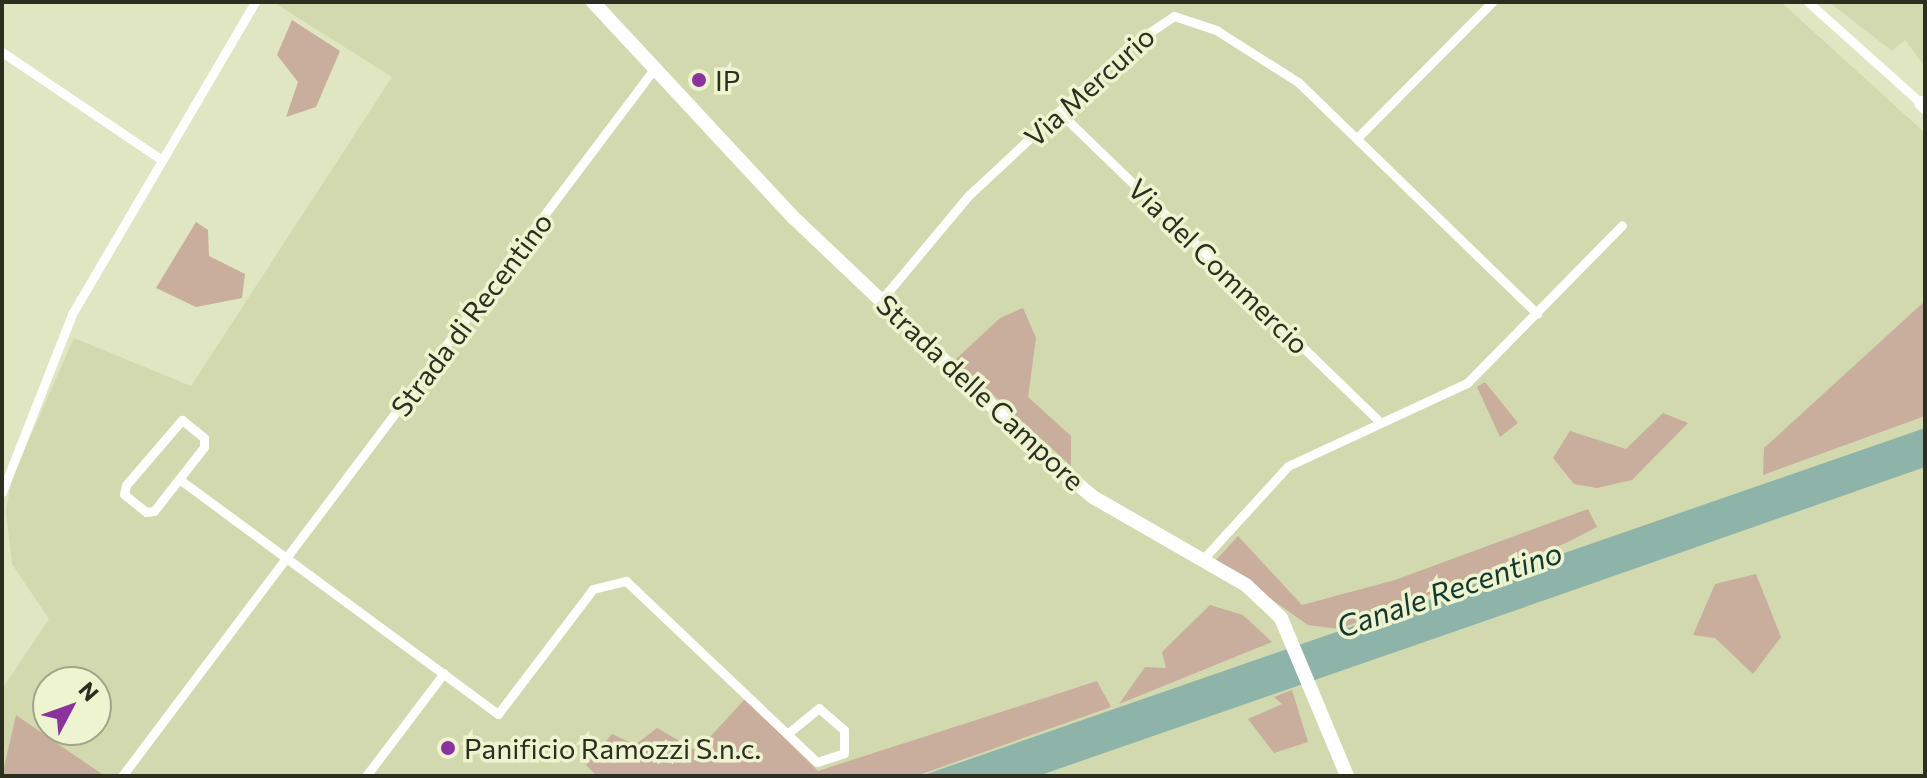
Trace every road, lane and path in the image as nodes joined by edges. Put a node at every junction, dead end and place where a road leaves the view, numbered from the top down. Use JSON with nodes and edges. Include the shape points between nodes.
{"nodes":[{"id":1,"x":255,"y":2,"type":"edge"},
{"id":2,"x":593,"y":2,"type":"edge"},
{"id":3,"x":1492,"y":2,"type":"edge"},
{"id":4,"x":1808,"y":2,"type":"edge"},
{"id":5,"x":2,"y":52,"type":"edge"},
{"id":6,"x":654,"y":69,"type":"junction"},
{"id":7,"x":1924,"y":105,"type":"edge"},
{"id":8,"x":1059,"y":112,"type":"junction"},
{"id":9,"x":1357,"y":138,"type":"junction"},
{"id":10,"x":159,"y":158,"type":"junction"},
{"id":11,"x":1622,"y":225,"type":"dead end"},
{"id":12,"x":882,"y":299,"type":"junction"},
{"id":13,"x":1537,"y":314,"type":"junction"},
{"id":14,"x":1379,"y":421,"type":"junction"},
{"id":15,"x":179,"y":479,"type":"junction"},
{"id":16,"x":2,"y":492,"type":"edge"},
{"id":17,"x":1204,"y":558,"type":"junction"},
{"id":18,"x":288,"y":559,"type":"junction"},
{"id":19,"x":444,"y":673,"type":"junction"},
{"id":20,"x":788,"y":733,"type":"junction"},
{"id":21,"x":122,"y":776,"type":"edge"},
{"id":22,"x":366,"y":776,"type":"edge"},
{"id":23,"x":1347,"y":776,"type":"edge"}],
"edges":[{"from":1,"to":10,"type":"street"},
{"from":2,"to":6,"type":"street","name":"Strada delle Campore"},
{"from":3,"to":9,"type":"street"},
{"from":4,"to":7,"type":"street"},
{"from":5,"to":10,"type":"street"},
{"from":6,"to":12,"type":"street","name":"Strada delle Campore"},
{"from":6,"to":18,"type":"street","name":"Strada di Recentino"},
{"from":8,"to":9,"type":"street","name":"Via Mercurio","via":[[1128,47],[1174,16],[1259,54]]},
{"from":8,"to":12,"type":"street","name":"Via Mercurio","via":[[968,196]]},
{"from":8,"to":14,"type":"street","name":"Via del Commercio"},
{"from":9,"to":13,"type":"street","name":"Via Mercurio"},
{"from":10,"to":16,"type":"street","via":[[72,314]]},
{"from":11,"to":13,"type":"street"},
{"from":12,"to":17,"type":"street","name":"Strada delle Campore","via":[[1093,497]]},
{"from":13,"to":14,"type":"street","via":[[1467,383]]},
{"from":14,"to":17,"type":"street","via":[[1288,466]]},
{"from":15,"to":15,"type":"street","via":[[204,447],[204,438],[182,420],[124,494],[154,511]]},
{"from":15,"to":18,"type":"street"},
{"from":17,"to":23,"type":"street","name":"Strada delle Campore","via":[[1246,585],[1296,642]]},
{"from":18,"to":19,"type":"street"},
{"from":18,"to":21,"type":"street","name":"Strada di Recentino"},
{"from":19,"to":20,"type":"street","via":[[498,714],[593,589],[626,581]]},
{"from":19,"to":22,"type":"street"},
{"from":20,"to":20,"type":"street","via":[[817,762],[844,753],[844,730],[819,708]]}]}
